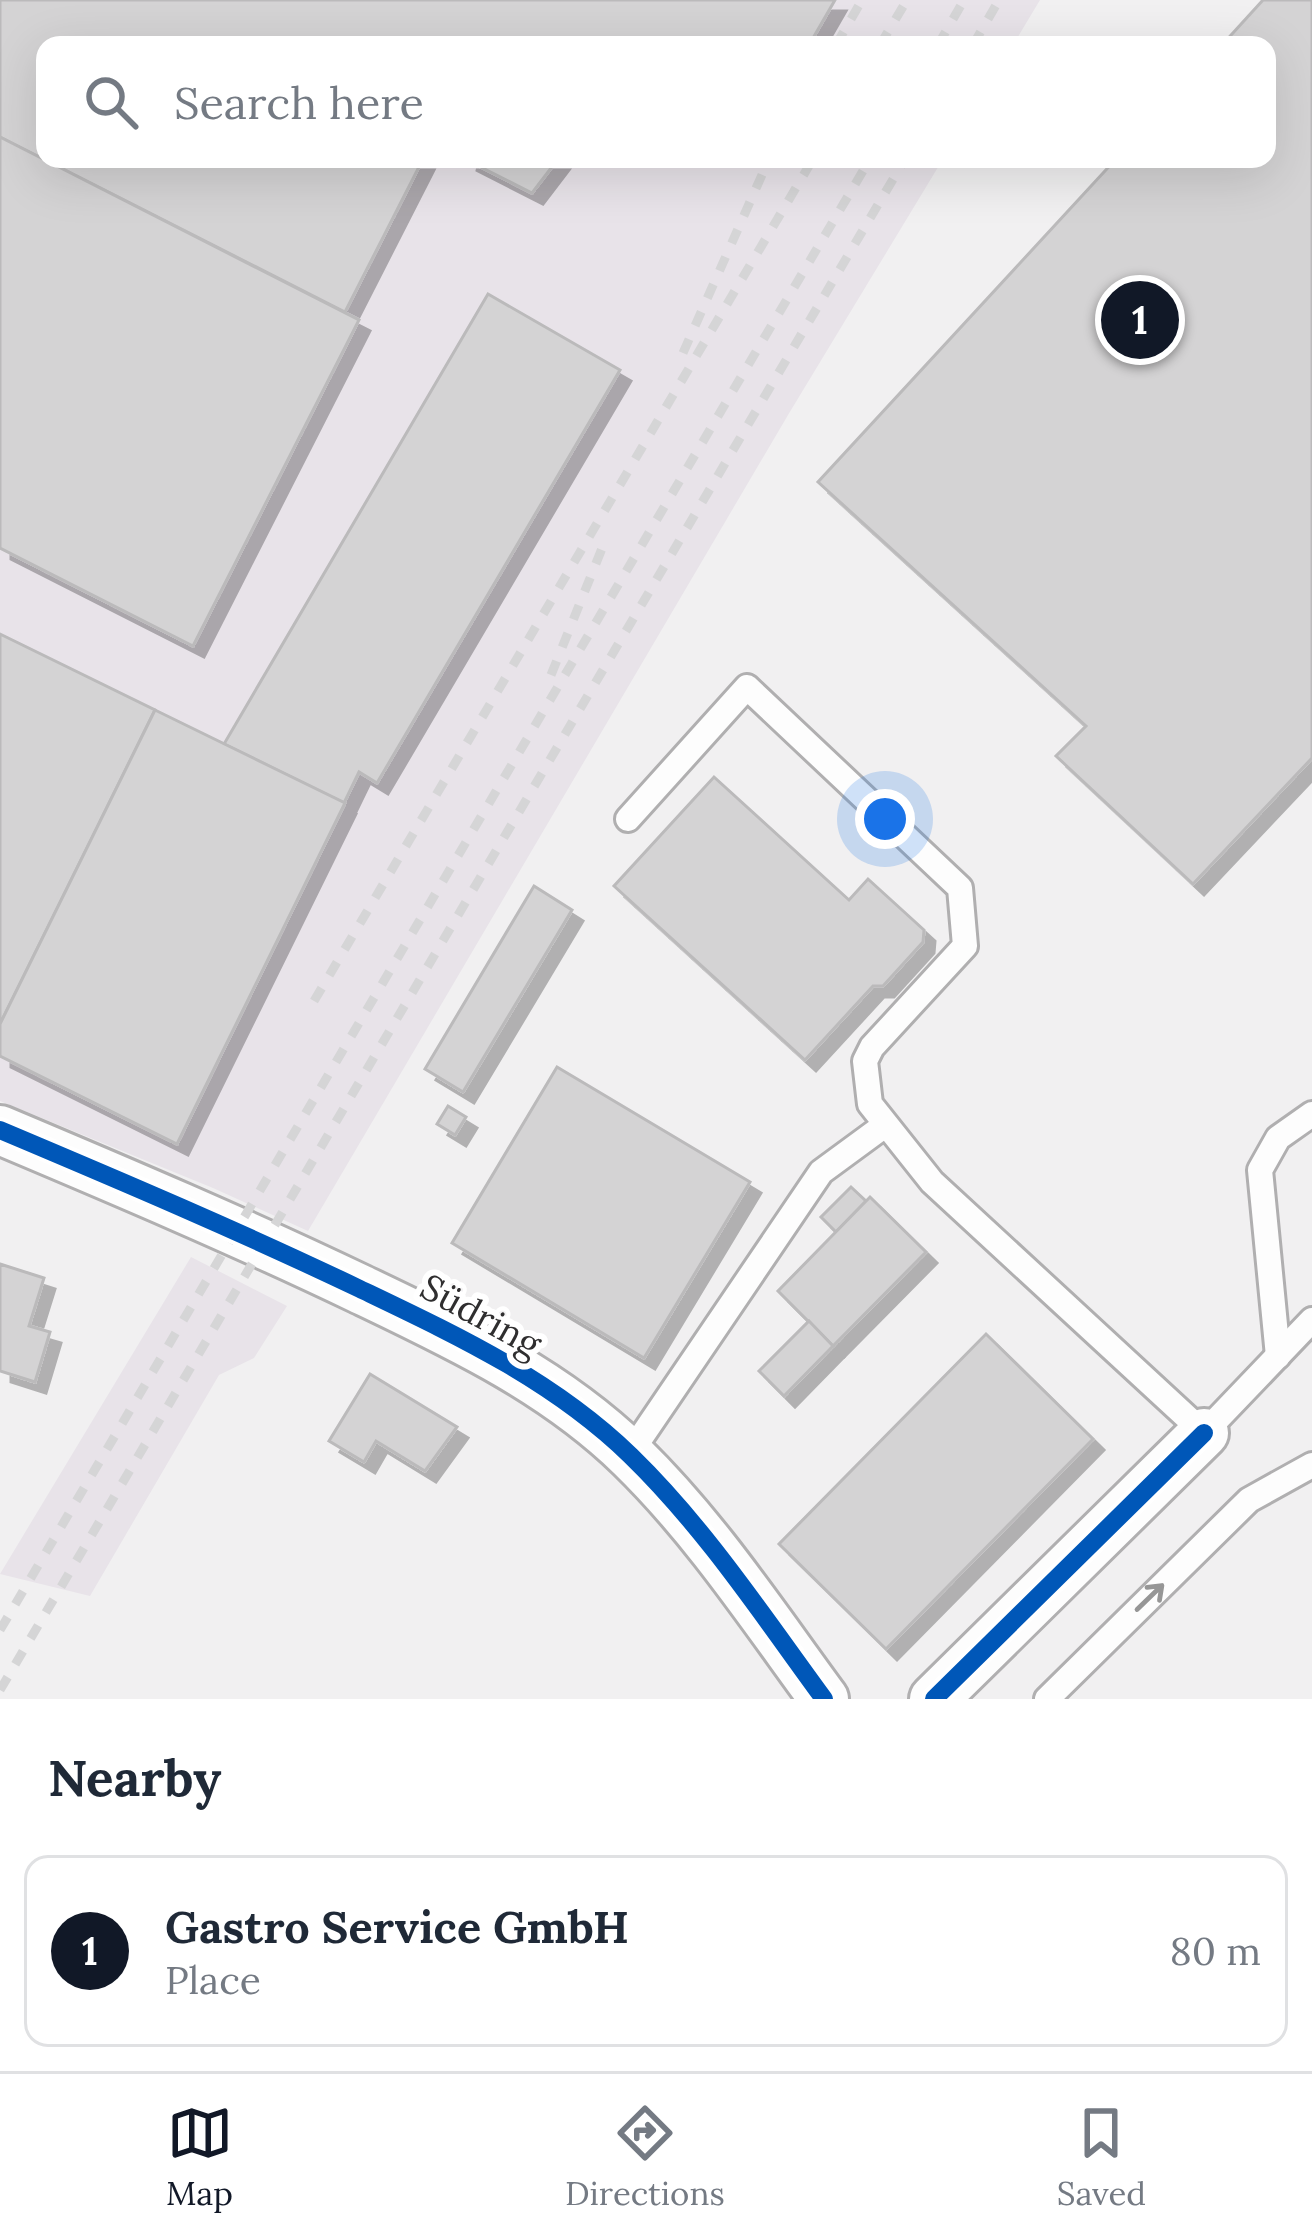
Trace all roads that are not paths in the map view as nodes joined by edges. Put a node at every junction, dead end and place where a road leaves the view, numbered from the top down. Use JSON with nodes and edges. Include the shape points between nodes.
{"nodes":[{"id":1,"x":628,"y":819,"type":"dead end"},
{"id":2,"x":1312,"y":1114,"type":"edge"},
{"id":3,"x":885,"y":1125,"type":"junction"},
{"id":4,"x":0,"y":1130,"type":"edge"},
{"id":5,"x":1312,"y":1320,"type":"edge"},
{"id":6,"x":1278,"y":1356,"type":"junction"},
{"id":7,"x":1204,"y":1433,"type":"junction"},
{"id":8,"x":629,"y":1455,"type":"junction"},
{"id":9,"x":1312,"y":1465,"type":"edge"},
{"id":10,"x":824,"y":1699,"type":"edge"},
{"id":11,"x":934,"y":1699,"type":"edge"},
{"id":12,"x":1047,"y":1699,"type":"edge"}],
"edges":[{"from":1,"to":3,"type":"lane","via":[[747,687],[961,888],[965,946],[865,1061],[870,1104]]},
{"from":2,"to":6,"type":"lane","via":[[1278,1138],[1260,1169]]},
{"from":3,"to":7,"type":"lane","via":[[932,1182]]},
{"from":3,"to":8,"type":"lane","via":[[821,1172]]},
{"from":4,"to":8,"type":"street","name":"Südring","via":[[485,1348]]},
{"from":5,"to":6,"type":"lane"},
{"from":6,"to":7,"type":"lane"},
{"from":7,"to":11,"type":"street"},
{"from":8,"to":10,"type":"street","name":"Südring","via":[[698,1529]]},
{"from":12,"to":9,"type":"lane","one_way":true,"via":[[1249,1500]]}]}
